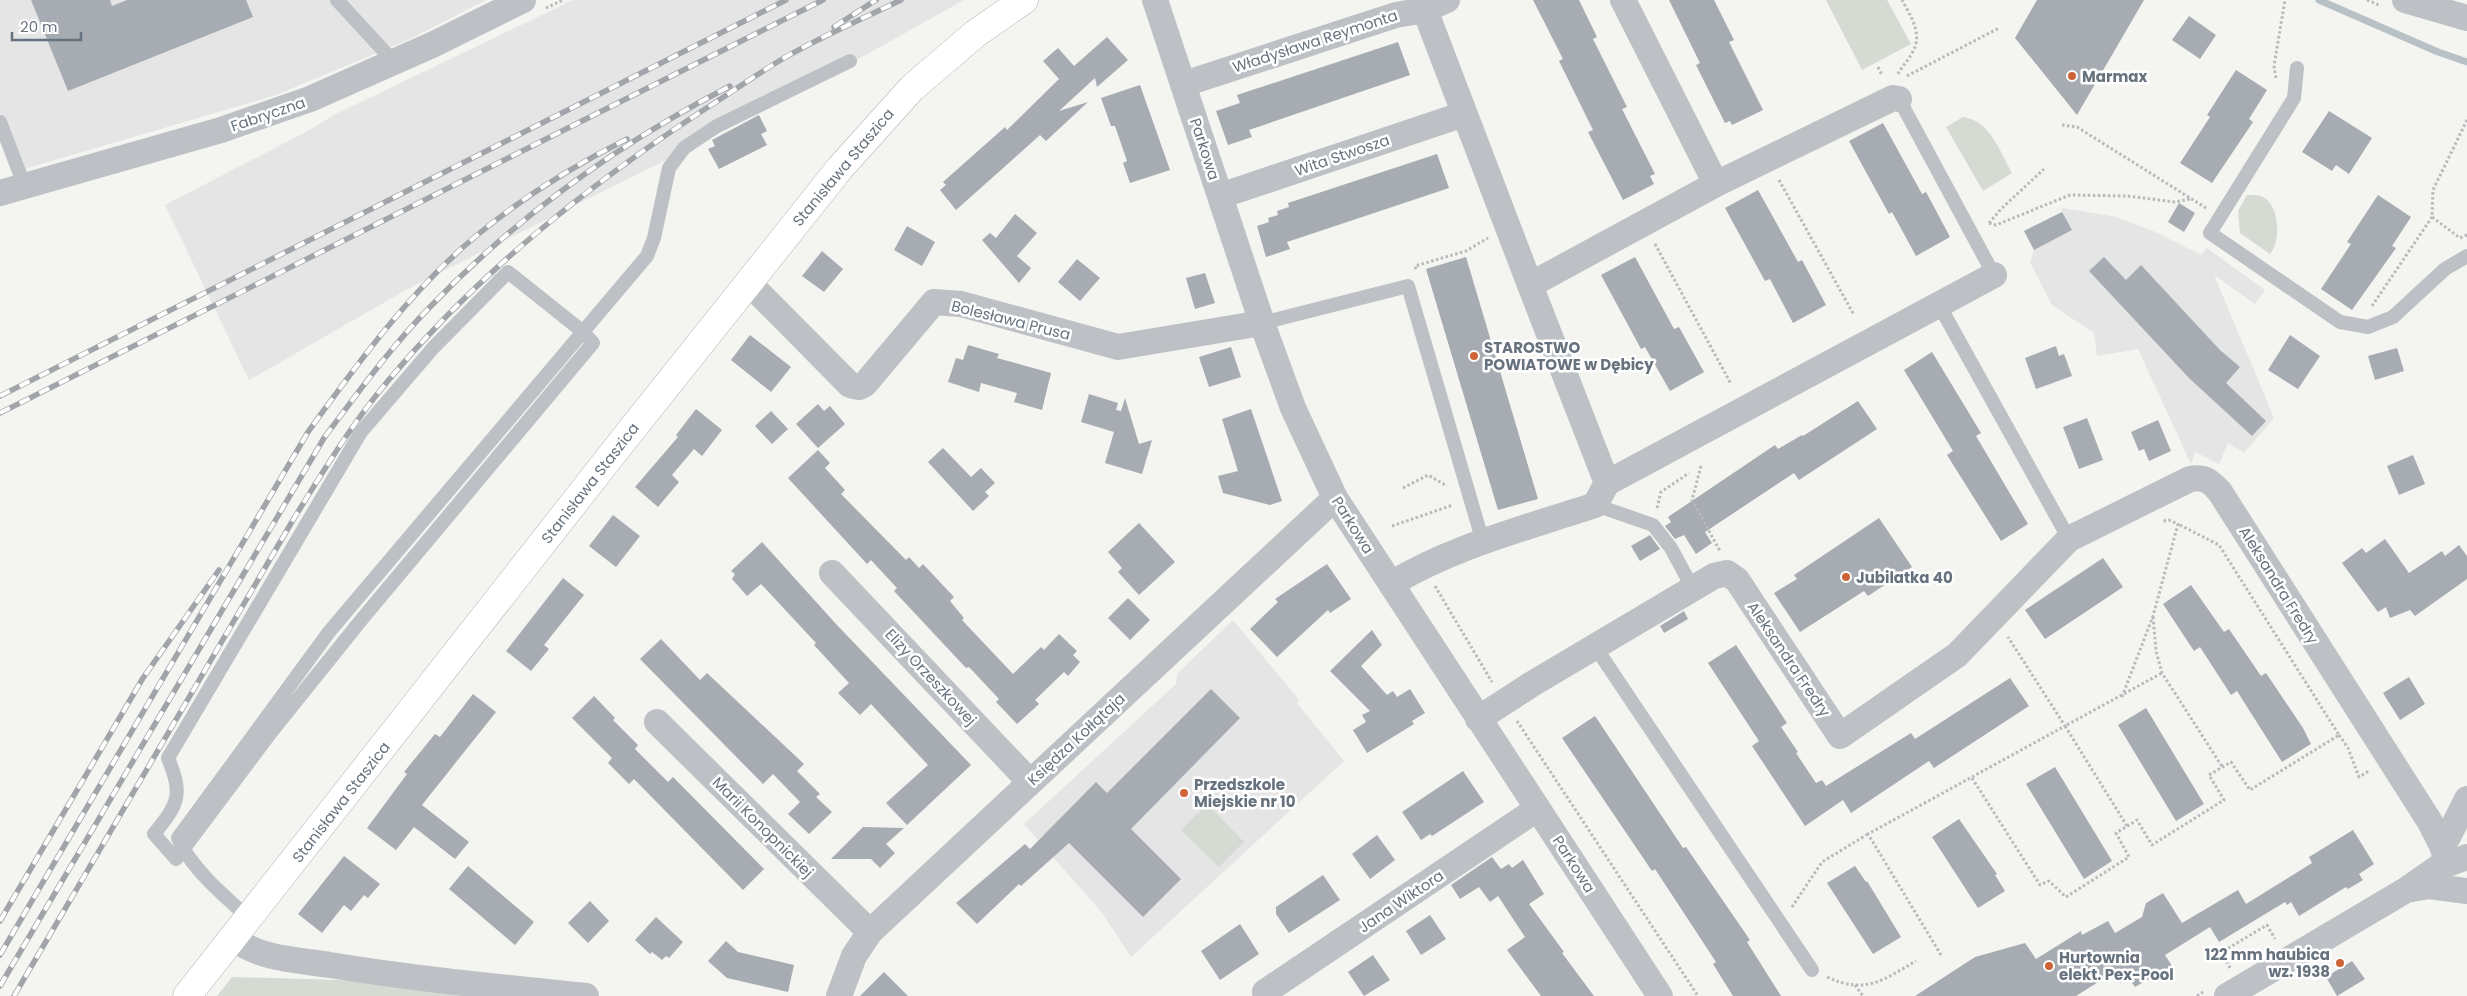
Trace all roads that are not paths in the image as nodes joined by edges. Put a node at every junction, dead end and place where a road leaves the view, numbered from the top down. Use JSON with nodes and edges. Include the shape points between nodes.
{"nodes":[{"id":1,"x":337,"y":0,"type":"edge"},
{"id":2,"x":523,"y":0,"type":"edge"},
{"id":3,"x":1024,"y":0,"type":"edge"},
{"id":4,"x":1155,"y":0,"type":"edge"},
{"id":5,"x":1622,"y":0,"type":"edge"},
{"id":6,"x":2409,"y":1,"type":"edge"},
{"id":7,"x":1436,"y":5,"type":"edge"},
{"id":8,"x":2467,"y":18,"type":"edge"},
{"id":9,"x":850,"y":61,"type":"dead end"},
{"id":10,"x":394,"y":62,"type":"junction"},
{"id":11,"x":2297,"y":68,"type":"dead end"},
{"id":12,"x":1184,"y":84,"type":"junction"},
{"id":13,"x":1898,"y":87,"type":"joint"},
{"id":14,"x":1464,"y":114,"type":"junction"},
{"id":15,"x":0,"y":122,"type":"edge"},
{"id":16,"x":1716,"y":184,"type":"junction"},
{"id":17,"x":12,"y":190,"type":"edge"},
{"id":18,"x":1220,"y":196,"type":"junction"},
{"id":19,"x":2467,"y":256,"type":"edge"},
{"id":20,"x":1994,"y":275,"type":"joint"},
{"id":21,"x":748,"y":282,"type":"junction"},
{"id":22,"x":1530,"y":285,"type":"junction"},
{"id":23,"x":1938,"y":303,"type":"junction"},
{"id":24,"x":1262,"y":323,"type":"junction"},
{"id":25,"x":582,"y":331,"type":"junction"},
{"id":26,"x":1601,"y":494,"type":"junction"},
{"id":27,"x":1335,"y":498,"type":"junction"},
{"id":28,"x":2069,"y":539,"type":"junction"},
{"id":29,"x":1483,"y":542,"type":"junction"},
{"id":30,"x":832,"y":573,"type":"dead end"},
{"id":31,"x":1391,"y":584,"type":"junction"},
{"id":32,"x":1693,"y":588,"type":"junction"},
{"id":33,"x":1596,"y":648,"type":"junction"},
{"id":34,"x":1478,"y":719,"type":"junction"},
{"id":35,"x":657,"y":722,"type":"dead end"},
{"id":36,"x":1030,"y":782,"type":"junction"},
{"id":37,"x":2467,"y":799,"type":"edge"},
{"id":38,"x":1537,"y":809,"type":"junction"},
{"id":39,"x":183,"y":850,"type":"junction"},
{"id":40,"x":2456,"y":853,"type":"edge"},
{"id":41,"x":2406,"y":890,"type":"junction"},
{"id":42,"x":2467,"y":891,"type":"edge"},
{"id":43,"x":241,"y":928,"type":"junction"},
{"id":44,"x":870,"y":932,"type":"junction"},
{"id":45,"x":1812,"y":970,"type":"road end"},
{"id":46,"x":1265,"y":992,"type":"dead end"},
{"id":47,"x":187,"y":996,"type":"edge"},
{"id":48,"x":586,"y":996,"type":"edge"},
{"id":49,"x":839,"y":996,"type":"edge"},
{"id":50,"x":1660,"y":996,"type":"edge"},
{"id":51,"x":2227,"y":996,"type":"edge"}],
"edges":[{"from":1,"to":10,"type":"lane"},
{"from":2,"to":10,"type":"street","name":"Fabryczna"},
{"from":3,"to":21,"type":"street","name":"Stanisława Staszica","via":[[975,34],[912,88],[840,168]]},
{"from":4,"to":12,"type":"street","name":"Parkowa"},
{"from":5,"to":16,"type":"street"},
{"from":6,"to":8,"type":"street"},
{"from":7,"to":12,"type":"street","name":"Władysława Reymonta"},
{"from":7,"to":14,"type":"street"},
{"from":9,"to":25,"type":"lane","via":[[717,126],[684,148],[669,168],[647,256]]},
{"from":10,"to":17,"type":"street","name":"Fabryczna","via":[[310,99],[221,130]]},
{"from":11,"to":19,"type":"lane","via":[[2294,98],[2210,232],[2340,322],[2368,327],[2393,317],[2445,269]]},
{"from":12,"to":18,"type":"street","name":"Parkowa"},
{"from":13,"to":16,"type":"street","via":[[1893,98]]},
{"from":13,"to":20,"type":"lane"},
{"from":14,"to":18,"type":"street","name":"Wita Stwosza"},
{"from":14,"to":22,"type":"street"},
{"from":15,"to":17,"type":"lane"},
{"from":16,"to":22,"type":"street"},
{"from":18,"to":24,"type":"street","name":"Parkowa"},
{"from":20,"to":23,"type":"street"},
{"from":21,"to":24,"type":"street","name":"Bolesława Prusa","via":[[850,385],[859,387],[865,384],[934,302],[961,304],[1118,347]]},
{"from":21,"to":43,"type":"street","name":"Stanisława Staszica"},
{"from":22,"to":26,"type":"street"},
{"from":23,"to":26,"type":"street"},
{"from":23,"to":28,"type":"lane"},
{"from":24,"to":27,"type":"street","name":"Parkowa","via":[[1293,408]]},
{"from":24,"to":29,"type":"lane","via":[[1408,286]]},
{"from":25,"to":39,"type":"lane","via":[[329,632],[178,838]]},
{"from":25,"to":39,"type":"lane","via":[[508,272],[433,348],[361,432],[168,758],[178,790],[176,802],[154,834],[176,859]]},
{"from":26,"to":29,"type":"street"},
{"from":26,"to":32,"type":"lane","via":[[1653,524],[1671,548]]},
{"from":27,"to":31,"type":"street","name":"Parkowa"},
{"from":27,"to":36,"type":"street","name":"Księdza Kołłątaja"},
{"from":28,"to":32,"type":"street","name":"Aleksandra Fredry","via":[[1957,655],[1840,736],[1737,580],[1727,573],[1714,576]]},
{"from":28,"to":40,"type":"street","name":"Aleksandra Fredry","via":[[2190,479],[2200,477],[2210,481]]},
{"from":29,"to":31,"type":"street","via":[[1421,566]]},
{"from":30,"to":36,"type":"street","name":"Elizy Orzeszkowej"},
{"from":31,"to":34,"type":"street","name":"Parkowa"},
{"from":32,"to":33,"type":"street"},
{"from":33,"to":34,"type":"street"},
{"from":33,"to":45,"type":"lane"},
{"from":34,"to":38,"type":"street","name":"Parkowa"},
{"from":35,"to":44,"type":"street","name":"Marii Konopnickiej"},
{"from":36,"to":44,"type":"street","name":"Księdza Kołłątaja"},
{"from":37,"to":40,"type":"street"},
{"from":38,"to":46,"type":"street","name":"Jana Wiktora"},
{"from":38,"to":50,"type":"street","name":"Parkowa"},
{"from":39,"to":43,"type":"lane","via":[[220,892]]},
{"from":40,"to":41,"type":"street"},
{"from":41,"to":42,"type":"street","via":[[2430,886]]},
{"from":41,"to":51,"type":"street"},
{"from":43,"to":47,"type":"street","name":"Stanisława Staszica"},
{"from":43,"to":48,"type":"street","via":[[242,946],[264,954],[382,974]]},
{"from":44,"to":49,"type":"street","name":"Księdza Kołłątaja","via":[[854,956]]}]}
